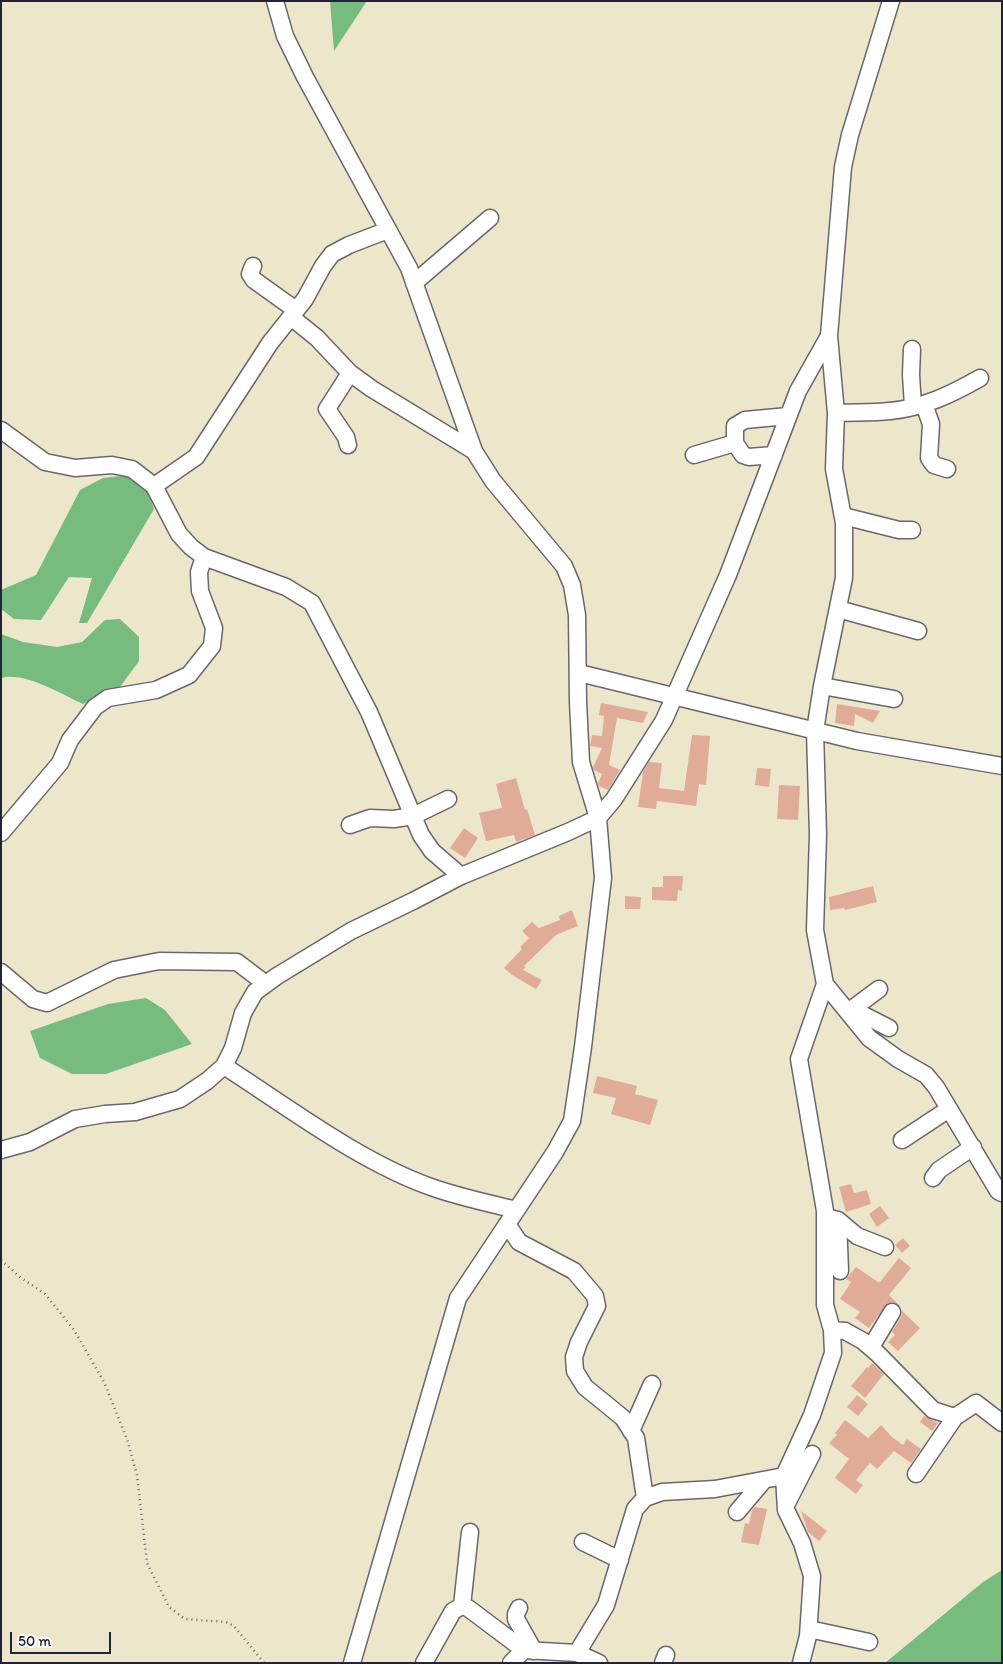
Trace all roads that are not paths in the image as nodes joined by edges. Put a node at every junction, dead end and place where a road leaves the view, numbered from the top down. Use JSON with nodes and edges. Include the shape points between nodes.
{"nodes":[{"id":1,"x":275,"y":1,"type":"edge"},
{"id":2,"x":891,"y":1,"type":"edge"},
{"id":3,"x":490,"y":218,"type":"dead end"},
{"id":4,"x":388,"y":230,"type":"junction"},
{"id":5,"x":253,"y":266,"type":"dead end"},
{"id":6,"x":414,"y":283,"type":"junction"},
{"id":7,"x":293,"y":313,"type":"junction"},
{"id":8,"x":829,"y":336,"type":"junction"},
{"id":9,"x":912,"y":349,"type":"dead end"},
{"id":10,"x":350,"y":373,"type":"junction"},
{"id":11,"x":980,"y":378,"type":"dead end"},
{"id":12,"x":919,"y":405,"type":"junction"},
{"id":13,"x":836,"y":413,"type":"junction"},
{"id":14,"x":788,"y":416,"type":"junction"},
{"id":15,"x":1,"y":430,"type":"edge"},
{"id":16,"x":735,"y":443,"type":"junction"},
{"id":17,"x":348,"y":445,"type":"dead end"},
{"id":18,"x":474,"y":451,"type":"junction"},
{"id":19,"x":694,"y":455,"type":"dead end"},
{"id":20,"x":774,"y":455,"type":"junction"},
{"id":21,"x":947,"y":469,"type":"dead end"},
{"id":22,"x":154,"y":486,"type":"junction"},
{"id":23,"x":843,"y":516,"type":"junction"},
{"id":24,"x":912,"y":530,"type":"dead end"},
{"id":25,"x":204,"y":557,"type":"junction"},
{"id":26,"x":838,"y":609,"type":"junction"},
{"id":27,"x":918,"y":631,"type":"dead end"},
{"id":28,"x":579,"y":673,"type":"junction"},
{"id":29,"x":822,"y":686,"type":"junction"},
{"id":30,"x":675,"y":696,"type":"junction"},
{"id":31,"x":894,"y":700,"type":"dead end"},
{"id":32,"x":815,"y":731,"type":"junction"},
{"id":33,"x":1002,"y":766,"type":"edge"},
{"id":34,"x":448,"y":800,"type":"dead end"},
{"id":35,"x":413,"y":816,"type":"junction"},
{"id":36,"x":598,"y":818,"type":"junction"},
{"id":37,"x":350,"y":825,"type":"dead end"},
{"id":38,"x":1,"y":833,"type":"edge"},
{"id":39,"x":461,"y":876,"type":"junction"},
{"id":40,"x":1,"y":972,"type":"edge"},
{"id":41,"x":266,"y":984,"type":"junction"},
{"id":42,"x":824,"y":984,"type":"junction"},
{"id":43,"x":879,"y":989,"type":"dead end"},
{"id":44,"x":850,"y":1011,"type":"junction"},
{"id":45,"x":888,"y":1028,"type":"dead end"},
{"id":46,"x":224,"y":1066,"type":"junction"},
{"id":47,"x":949,"y":1109,"type":"junction"},
{"id":48,"x":902,"y":1140,"type":"dead end"},
{"id":49,"x":973,"y":1148,"type":"junction"},
{"id":50,"x":1,"y":1150,"type":"edge"},
{"id":51,"x":933,"y":1178,"type":"dead end"},
{"id":52,"x":1002,"y":1193,"type":"edge"},
{"id":53,"x":511,"y":1217,"type":"junction"},
{"id":54,"x":831,"y":1218,"type":"junction"},
{"id":55,"x":886,"y":1246,"type":"dead end"},
{"id":56,"x":840,"y":1271,"type":"dead end"},
{"id":57,"x":892,"y":1312,"type":"dead end"},
{"id":58,"x":832,"y":1330,"type":"junction"},
{"id":59,"x":871,"y":1347,"type":"junction"},
{"id":60,"x":652,"y":1384,"type":"dead end"},
{"id":61,"x":955,"y":1417,"type":"junction"},
{"id":62,"x":1002,"y":1422,"type":"edge"},
{"id":63,"x":631,"y":1431,"type":"junction"},
{"id":64,"x":812,"y":1454,"type":"dead end"},
{"id":65,"x":916,"y":1474,"type":"dead end"},
{"id":66,"x":784,"y":1476,"type":"junction"},
{"id":67,"x":764,"y":1480,"type":"junction"},
{"id":68,"x":645,"y":1498,"type":"junction"},
{"id":69,"x":786,"y":1504,"type":"junction"},
{"id":70,"x":738,"y":1512,"type":"dead end"},
{"id":71,"x":470,"y":1532,"type":"dead end"},
{"id":72,"x":583,"y":1542,"type":"dead end"},
{"id":73,"x":620,"y":1560,"type":"junction"},
{"id":74,"x":462,"y":1606,"type":"junction"},
{"id":75,"x":519,"y":1608,"type":"dead end"},
{"id":76,"x":808,"y":1629,"type":"junction"},
{"id":77,"x":868,"y":1642,"type":"dead end"},
{"id":78,"x":529,"y":1651,"type":"junction"},
{"id":79,"x":577,"y":1653,"type":"junction"},
{"id":80,"x":352,"y":1663,"type":"edge"},
{"id":81,"x":424,"y":1663,"type":"edge"},
{"id":82,"x":511,"y":1663,"type":"edge"},
{"id":83,"x":598,"y":1663,"type":"edge"},
{"id":84,"x":801,"y":1663,"type":"edge"}],
"edges":[{"from":1,"to":4,"type":"street","via":[[286,36],[305,76]]},
{"from":2,"to":8,"type":"street","via":[[850,135],[844,167]]},
{"from":3,"to":6,"type":"street"},
{"from":4,"to":6,"type":"street"},
{"from":4,"to":7,"type":"street","via":[[332,254]]},
{"from":5,"to":7,"type":"street","via":[[250,274],[254,280]]},
{"from":6,"to":18,"type":"street"},
{"from":7,"to":10,"type":"street"},
{"from":7,"to":22,"type":"street","via":[[196,457]]},
{"from":8,"to":13,"type":"street"},
{"from":8,"to":14,"type":"street","via":[[798,391]]},
{"from":9,"to":12,"type":"street","via":[[911,375]]},
{"from":10,"to":17,"type":"street","via":[[327,409]]},
{"from":10,"to":18,"type":"street"},
{"from":11,"to":12,"type":"street"},
{"from":12,"to":13,"type":"street","via":[[891,411]]},
{"from":12,"to":21,"type":"street","via":[[931,424],[929,458],[934,465]]},
{"from":13,"to":23,"type":"street","via":[[834,468]]},
{"from":14,"to":16,"type":"street","via":[[745,420],[736,426]]},
{"from":14,"to":20,"type":"street"},
{"from":15,"to":22,"type":"street","via":[[45,462],[75,468],[112,465],[132,469]]},
{"from":16,"to":19,"type":"street"},
{"from":16,"to":20,"type":"street","via":[[743,456]]},
{"from":18,"to":28,"type":"street","via":[[493,481],[564,566],[572,585],[577,615]]},
{"from":20,"to":30,"type":"street","via":[[728,575]]},
{"from":22,"to":25,"type":"street","via":[[178,534]]},
{"from":23,"to":24,"type":"street","via":[[899,530]]},
{"from":23,"to":26,"type":"street","via":[[844,578]]},
{"from":25,"to":35,"type":"street","via":[[286,587],[312,603],[369,712]]},
{"from":25,"to":38,"type":"street","via":[[199,572],[200,591],[214,628],[212,646],[188,676],[156,690],[108,698],[95,707],[70,740],[60,763]]},
{"from":26,"to":27,"type":"street"},
{"from":26,"to":29,"type":"street"},
{"from":28,"to":30,"type":"street"},
{"from":28,"to":36,"type":"street","via":[[581,762]]},
{"from":29,"to":31,"type":"street"},
{"from":29,"to":32,"type":"street"},
{"from":30,"to":32,"type":"street"},
{"from":30,"to":36,"type":"street","via":[[637,764]]},
{"from":32,"to":33,"type":"street","via":[[857,742]]},
{"from":32,"to":42,"type":"street","via":[[818,835],[815,930]]},
{"from":34,"to":35,"type":"street"},
{"from":35,"to":37,"type":"street","via":[[370,818]]},
{"from":35,"to":39,"type":"street","via":[[432,851]]},
{"from":36,"to":39,"type":"street"},
{"from":36,"to":53,"type":"street","via":[[603,878],[572,1121]]},
{"from":39,"to":41,"type":"street","via":[[351,931]]},
{"from":40,"to":41,"type":"street","via":[[33,999],[47,1003],[114,970],[159,961],[236,962]]},
{"from":41,"to":46,"type":"street","via":[[255,992],[243,1013]]},
{"from":42,"to":44,"type":"street"},
{"from":42,"to":54,"type":"street","via":[[799,1059]]},
{"from":43,"to":44,"type":"street"},
{"from":44,"to":45,"type":"street"},
{"from":44,"to":47,"type":"street","via":[[869,1038],[898,1060],[926,1075]]},
{"from":46,"to":50,"type":"street","via":[[180,1099],[135,1112],[75,1119],[30,1142]]},
{"from":46,"to":53,"type":"street","via":[[350,1147],[399,1173]]},
{"from":47,"to":48,"type":"street"},
{"from":47,"to":49,"type":"street"},
{"from":49,"to":51,"type":"street","via":[[939,1170]]},
{"from":49,"to":52,"type":"street"},
{"from":53,"to":63,"type":"street","via":[[518,1242],[574,1271],[595,1296],[597,1306],[574,1357],[575,1371],[586,1387],[623,1418]]},
{"from":53,"to":80,"type":"street","via":[[458,1298]]},
{"from":54,"to":55,"type":"street","via":[[857,1236]]},
{"from":54,"to":56,"type":"street"},
{"from":54,"to":58,"type":"street","via":[[825,1305]]},
{"from":57,"to":59,"type":"street"},
{"from":58,"to":59,"type":"street","via":[[845,1331]]},
{"from":58,"to":66,"type":"street","via":[[833,1354],[812,1415]]},
{"from":59,"to":61,"type":"street","via":[[933,1410]]},
{"from":60,"to":63,"type":"street"},
{"from":61,"to":62,"type":"street","via":[[976,1404]]},
{"from":61,"to":65,"type":"street"},
{"from":63,"to":68,"type":"street","via":[[636,1438]]},
{"from":64,"to":69,"type":"street"},
{"from":66,"to":67,"type":"street"},
{"from":66,"to":69,"type":"street"},
{"from":67,"to":68,"type":"street","via":[[714,1489],[662,1492]]},
{"from":67,"to":70,"type":"street"},
{"from":68,"to":73,"type":"street","via":[[635,1509]]},
{"from":69,"to":76,"type":"street","via":[[812,1576]]},
{"from":71,"to":74,"type":"street"},
{"from":72,"to":73,"type":"street"},
{"from":73,"to":79,"type":"street","via":[[606,1605]]},
{"from":74,"to":78,"type":"street"},
{"from":74,"to":81,"type":"street","via":[[452,1611]]},
{"from":75,"to":78,"type":"street","via":[[516,1619]]},
{"from":76,"to":77,"type":"street"},
{"from":76,"to":84,"type":"street"},
{"from":78,"to":79,"type":"street"},
{"from":78,"to":82,"type":"street"},
{"from":79,"to":83,"type":"street"}]}
